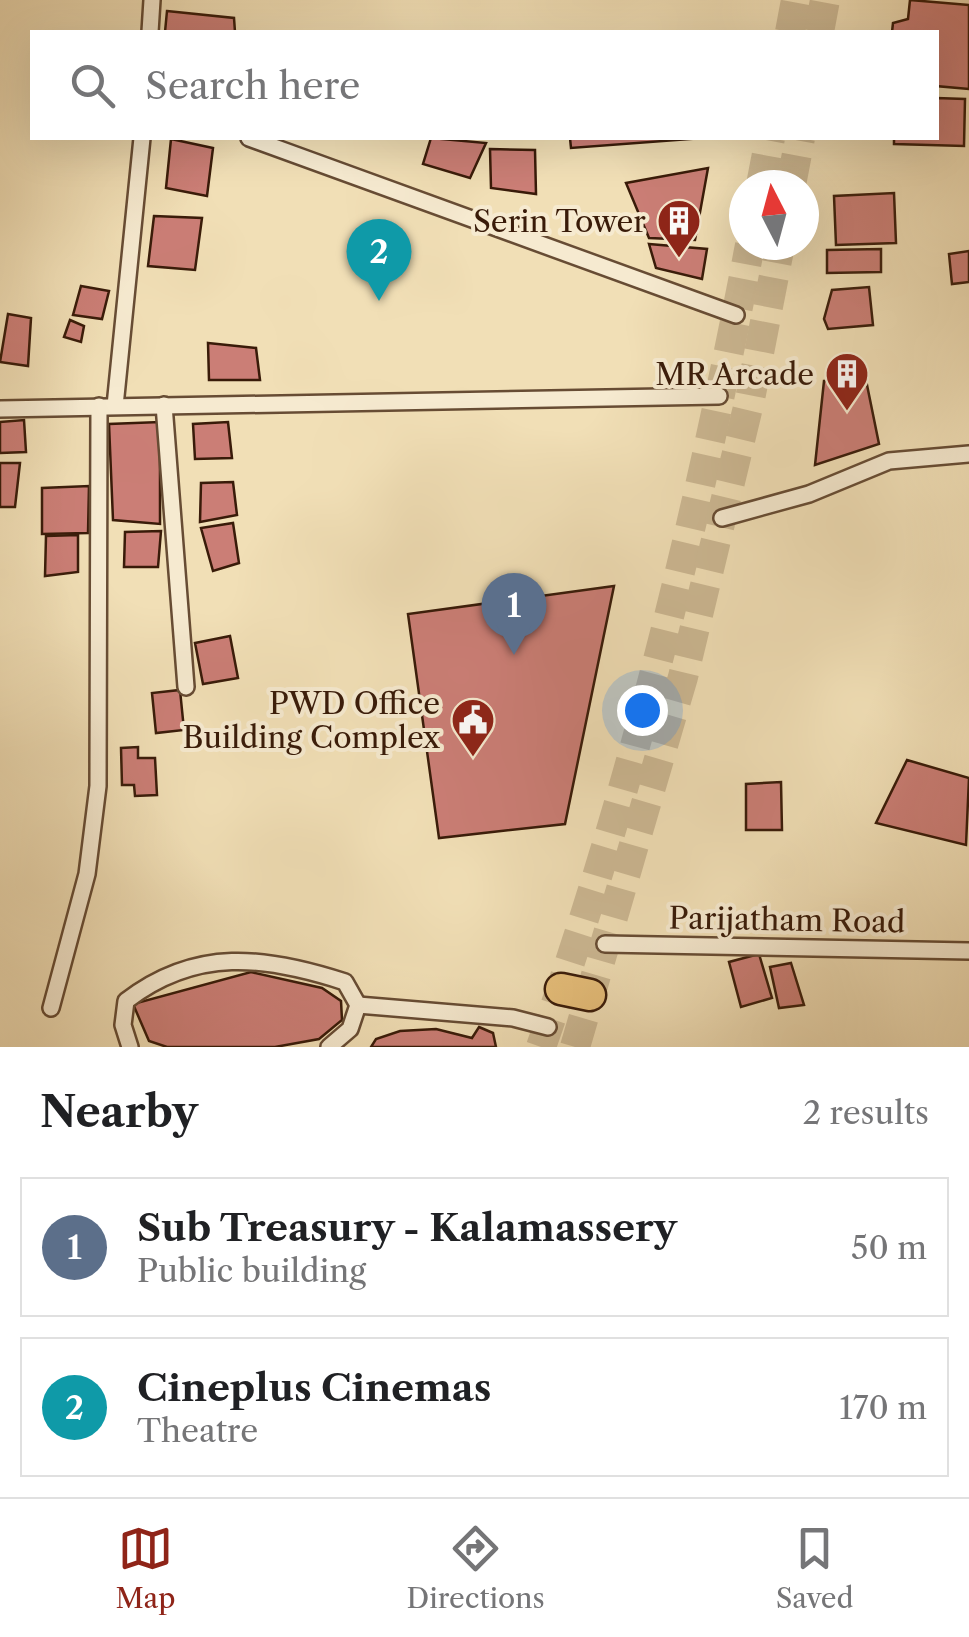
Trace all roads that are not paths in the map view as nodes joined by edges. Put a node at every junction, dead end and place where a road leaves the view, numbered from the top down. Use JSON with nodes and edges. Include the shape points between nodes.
{"nodes":[{"id":1,"x":152,"y":0,"type":"edge"},
{"id":2,"x":150,"y":30,"type":"edge"},
{"id":3,"x":142,"y":140,"type":"edge"},
{"id":4,"x":253,"y":140,"type":"edge"},
{"id":5,"x":736,"y":316,"type":"dead end"},
{"id":6,"x":719,"y":396,"type":"dead end"},
{"id":7,"x":107,"y":406,"type":"junction"},
{"id":8,"x":164,"y":406,"type":"junction"},
{"id":9,"x":0,"y":409,"type":"edge"},
{"id":10,"x":969,"y":454,"type":"edge"},
{"id":11,"x":722,"y":518,"type":"dead end"},
{"id":12,"x":186,"y":687,"type":"dead end"},
{"id":13,"x":605,"y":944,"type":"dead end"},
{"id":14,"x":969,"y":951,"type":"edge"},
{"id":15,"x":358,"y":1005,"type":"junction"},
{"id":16,"x":51,"y":1008,"type":"dead end"},
{"id":17,"x":548,"y":1027,"type":"dead end"},
{"id":18,"x":130,"y":1047,"type":"edge"},
{"id":19,"x":328,"y":1047,"type":"edge"}],
"edges":[{"from":1,"to":2,"type":"street"},
{"from":3,"to":7,"type":"street"},
{"from":4,"to":5,"type":"street"},
{"from":6,"to":8,"type":"street"},
{"from":7,"to":8,"type":"street"},
{"from":7,"to":9,"type":"street"},
{"from":7,"to":16,"type":"street","via":[[98,786],[88,874]]},
{"from":8,"to":12,"type":"street"},
{"from":10,"to":11,"type":"street","via":[[889,461],[809,494]]},
{"from":13,"to":14,"type":"street","name":"Parijatham Road"},
{"from":15,"to":17,"type":"street"},
{"from":15,"to":18,"type":"street","via":[[345,982],[238,958],[156,978],[126,1001],[122,1025]]},
{"from":15,"to":19,"type":"street","via":[[350,1028]]}]}
